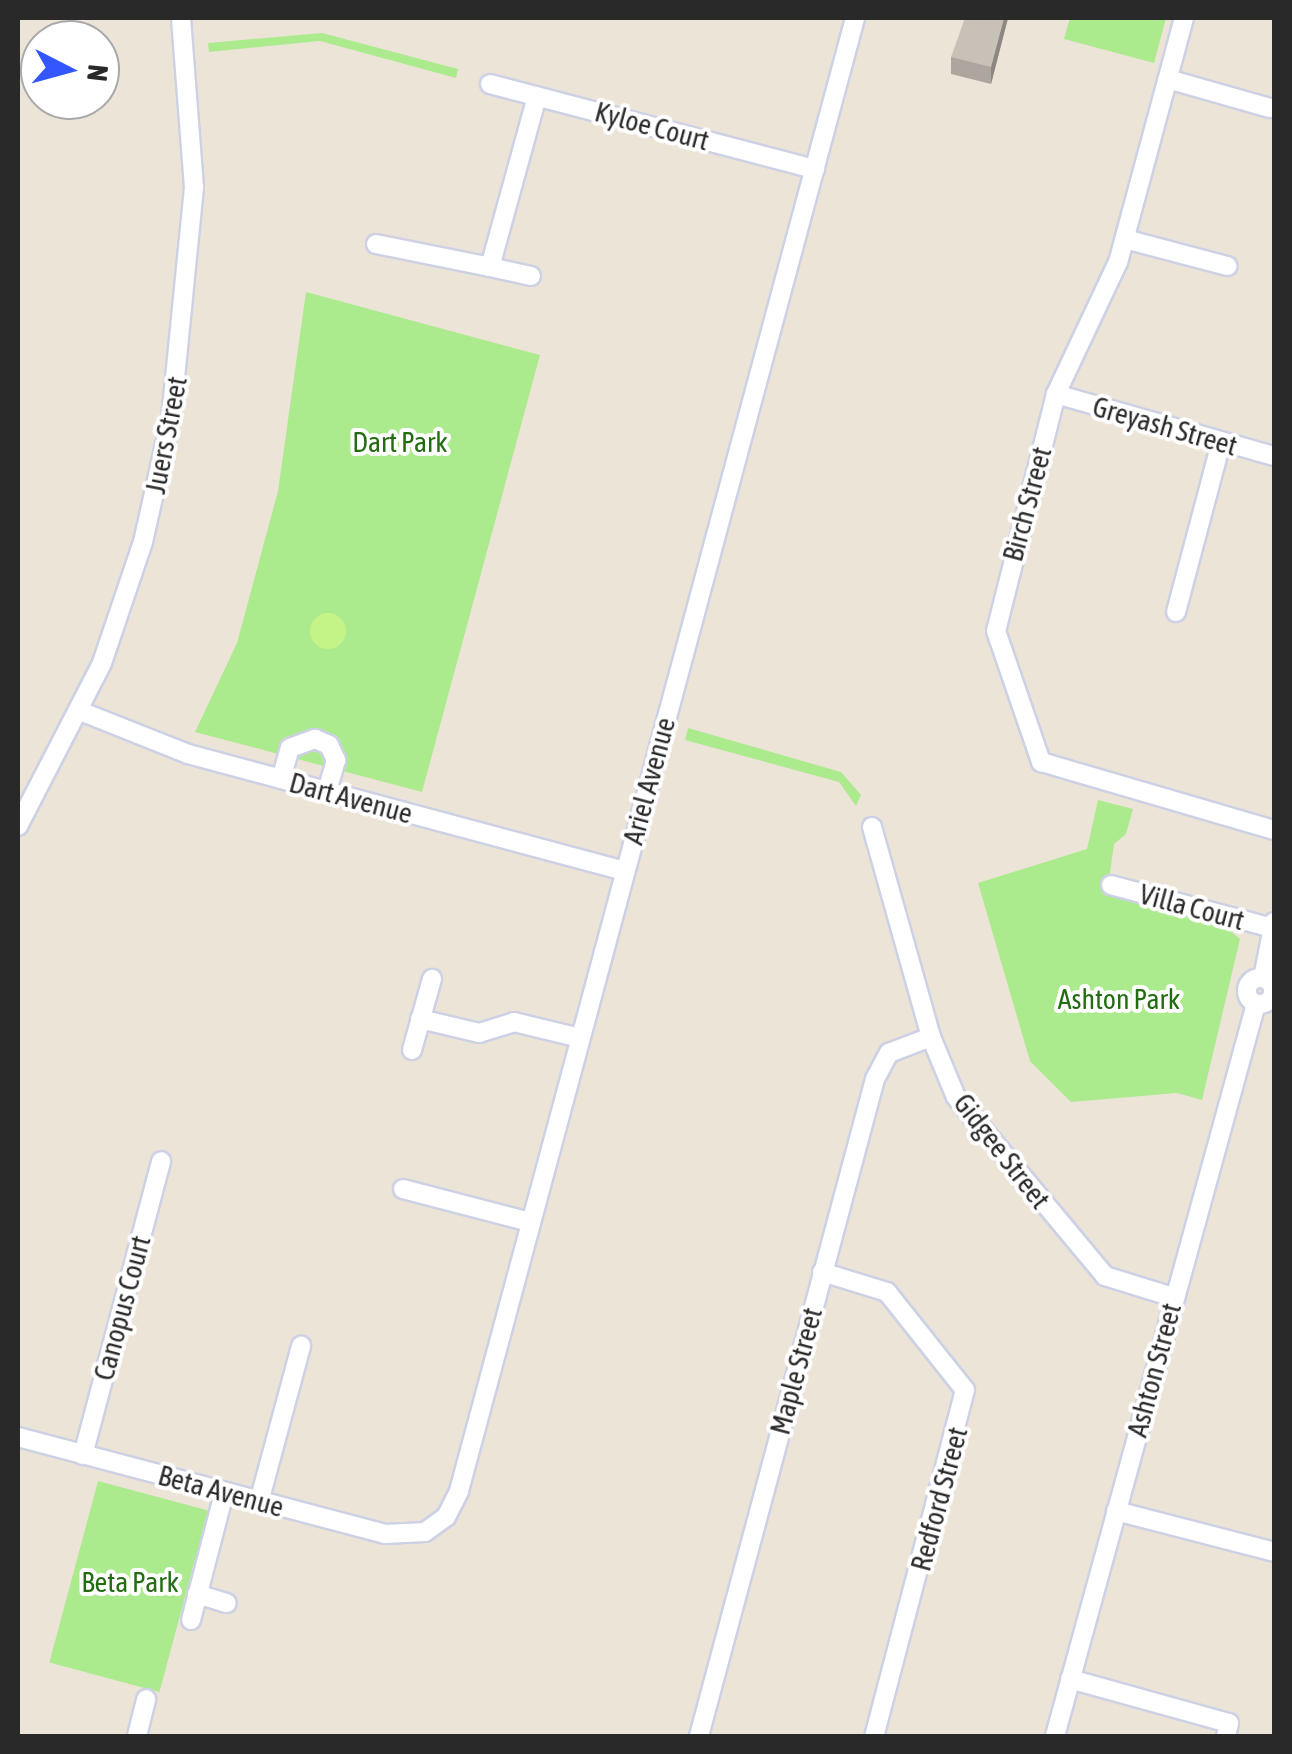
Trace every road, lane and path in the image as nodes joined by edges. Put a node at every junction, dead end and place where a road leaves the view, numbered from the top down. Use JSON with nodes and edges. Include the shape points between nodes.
{"nodes":[{"id":1,"x":181,"y":18,"type":"edge"},
{"id":2,"x":854,"y":18,"type":"edge"},
{"id":3,"x":1184,"y":18,"type":"edge"},
{"id":4,"x":1168,"y":79,"type":"junction"},
{"id":5,"x":490,"y":84,"type":"dead end"},
{"id":6,"x":537,"y":96,"type":"junction"},
{"id":7,"x":1270,"y":108,"type":"dead end"},
{"id":8,"x":814,"y":169,"type":"junction"},
{"id":9,"x":1125,"y":240,"type":"junction"},
{"id":10,"x":376,"y":244,"type":"dead end"},
{"id":11,"x":490,"y":266,"type":"junction"},
{"id":12,"x":1226,"y":266,"type":"dead end"},
{"id":13,"x":531,"y":276,"type":"dead end"},
{"id":14,"x":1056,"y":394,"type":"junction"},
{"id":15,"x":1222,"y":443,"type":"junction"},
{"id":16,"x":1274,"y":456,"type":"edge"},
{"id":17,"x":1176,"y":612,"type":"dead end"},
{"id":18,"x":80,"y":712,"type":"junction"},
{"id":19,"x":280,"y":780,"type":"junction"},
{"id":20,"x":327,"y":792,"type":"junction"},
{"id":21,"x":18,"y":826,"type":"edge"},
{"id":22,"x":872,"y":827,"type":"dead end"},
{"id":23,"x":1274,"y":830,"type":"edge"},
{"id":24,"x":625,"y":870,"type":"junction"},
{"id":25,"x":1111,"y":885,"type":"dead end"},
{"id":26,"x":1274,"y":925,"type":"edge"},
{"id":27,"x":432,"y":979,"type":"dead end"},
{"id":28,"x":1268,"y":998,"type":"edge"},
{"id":29,"x":420,"y":1019,"type":"junction"},
{"id":30,"x":931,"y":1037,"type":"junction"},
{"id":31,"x":580,"y":1038,"type":"junction"},
{"id":32,"x":412,"y":1050,"type":"dead end"},
{"id":33,"x":162,"y":1161,"type":"dead end"},
{"id":34,"x":403,"y":1189,"type":"dead end"},
{"id":35,"x":530,"y":1222,"type":"junction"},
{"id":36,"x":822,"y":1272,"type":"junction"},
{"id":37,"x":1173,"y":1298,"type":"junction"},
{"id":38,"x":301,"y":1346,"type":"dead end"},
{"id":39,"x":18,"y":1437,"type":"edge"},
{"id":40,"x":84,"y":1455,"type":"junction"},
{"id":41,"x":224,"y":1493,"type":"junction"},
{"id":42,"x":259,"y":1502,"type":"junction"},
{"id":43,"x":1116,"y":1511,"type":"junction"},
{"id":44,"x":425,"y":1532,"type":"joint"},
{"id":45,"x":1274,"y":1552,"type":"edge"},
{"id":46,"x":198,"y":1594,"type":"junction"},
{"id":47,"x":227,"y":1603,"type":"dead end"},
{"id":48,"x":191,"y":1620,"type":"dead end"},
{"id":49,"x":1070,"y":1679,"type":"junction"},
{"id":50,"x":146,"y":1699,"type":"dead end"},
{"id":51,"x":136,"y":1736,"type":"edge"},
{"id":52,"x":700,"y":1736,"type":"edge"},
{"id":53,"x":874,"y":1736,"type":"edge"},
{"id":54,"x":1055,"y":1736,"type":"edge"},
{"id":55,"x":1226,"y":1736,"type":"edge"}],
"edges":[{"from":1,"to":18,"type":"street","name":"Juers Street","via":[[194,187],[181,358],[143,542]]},
{"from":2,"to":8,"type":"street","name":"Ariel Avenue"},
{"from":3,"to":4,"type":"street","name":"Birch Street"},
{"from":4,"to":7,"type":"street"},
{"from":4,"to":9,"type":"street","name":"Birch Street"},
{"from":5,"to":6,"type":"street","name":"Kyloe Court"},
{"from":6,"to":8,"type":"street","name":"Kyloe Court"},
{"from":6,"to":11,"type":"street"},
{"from":8,"to":24,"type":"street","name":"Ariel Avenue"},
{"from":9,"to":12,"type":"street"},
{"from":9,"to":14,"type":"street","name":"Birch Street"},
{"from":10,"to":11,"type":"street"},
{"from":11,"to":13,"type":"street"},
{"from":14,"to":15,"type":"street","name":"Greyash Street"},
{"from":14,"to":23,"type":"street","name":"Birch Street","via":[[996,622],[1033,753],[1069,774]]},
{"from":15,"to":16,"type":"street","name":"Greyash Street"},
{"from":15,"to":17,"type":"street"},
{"from":18,"to":19,"type":"street","name":"Dart Avenue"},
{"from":18,"to":21,"type":"street","name":"Juers Street"},
{"from":19,"to":20,"type":"street","name":"Dart Avenue"},
{"from":19,"to":20,"type":"street","via":[[290,748],[315,739],[336,760]]},
{"from":20,"to":24,"type":"street","name":"Dart Avenue"},
{"from":22,"to":30,"type":"street","name":"Gidgee Street"},
{"from":24,"to":31,"type":"street","name":"Ariel Avenue"},
{"from":25,"to":26,"type":"street","name":"Villa Court"},
{"from":26,"to":28,"type":"street","via":[[1263,978]]},
{"from":27,"to":29,"type":"street"},
{"from":28,"to":37,"type":"street","name":"Ashton Street"},
{"from":29,"to":31,"type":"street","via":[[479,1033],[514,1022]]},
{"from":29,"to":32,"type":"street"},
{"from":30,"to":36,"type":"street","name":"Maple Street","via":[[889,1053],[874,1078]]},
{"from":30,"to":37,"type":"street","name":"Gidgee Street","via":[[956,1098],[1094,1266],[1120,1282]]},
{"from":31,"to":35,"type":"street","name":"Ariel Avenue"},
{"from":33,"to":40,"type":"street","name":"Canopus Court"},
{"from":34,"to":35,"type":"street"},
{"from":35,"to":44,"type":"street","name":"Ariel Avenue","via":[[459,1491],[446,1517]]},
{"from":36,"to":52,"type":"street","name":"Maple Street"},
{"from":36,"to":53,"type":"street","name":"Redford Street","via":[[887,1292],[965,1390]]},
{"from":37,"to":43,"type":"street","name":"Ashton Street"},
{"from":38,"to":42,"type":"street"},
{"from":39,"to":40,"type":"street","name":"Beta Avenue"},
{"from":40,"to":41,"type":"street","name":"Beta Avenue"},
{"from":41,"to":42,"type":"street","name":"Beta Avenue"},
{"from":41,"to":46,"type":"street"},
{"from":42,"to":44,"type":"street","name":"Beta Avenue","via":[[386,1534]]},
{"from":43,"to":45,"type":"street"},
{"from":43,"to":49,"type":"street","name":"Ashton Street"},
{"from":46,"to":47,"type":"street"},
{"from":46,"to":48,"type":"street"},
{"from":49,"to":54,"type":"street","name":"Ashton Street"},
{"from":49,"to":55,"type":"street","via":[[1229,1723]]},
{"from":50,"to":51,"type":"street"}]}
